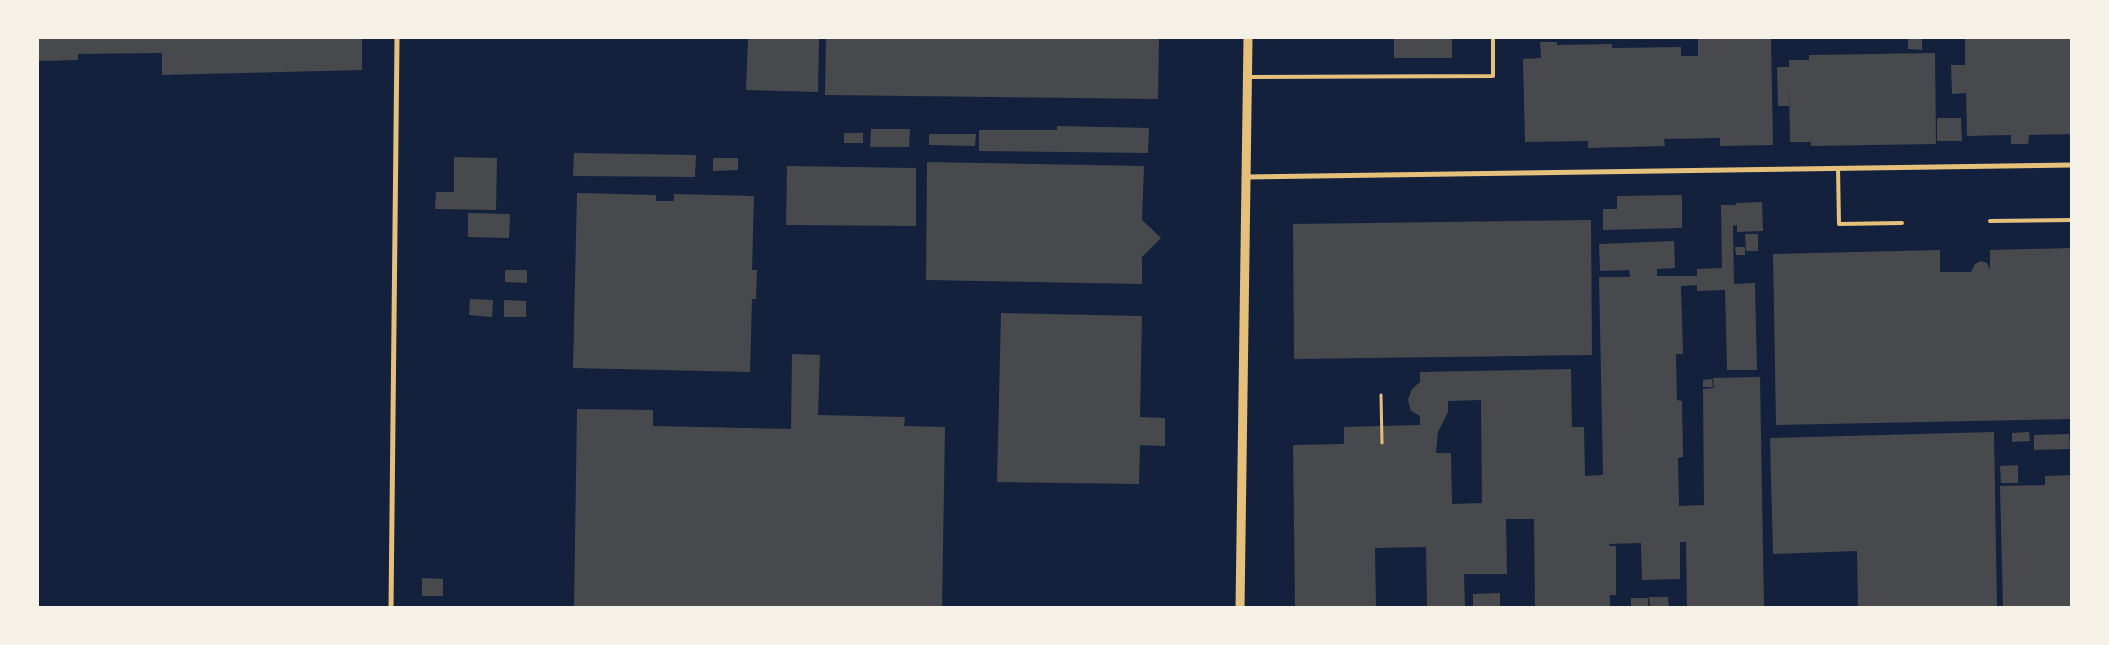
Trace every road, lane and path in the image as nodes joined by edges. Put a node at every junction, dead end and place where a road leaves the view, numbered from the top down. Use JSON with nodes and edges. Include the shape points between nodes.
{"nodes":[{"id":1,"x":397,"y":38,"type":"edge"},
{"id":2,"x":1248,"y":38,"type":"edge"},
{"id":3,"x":1492,"y":38,"type":"edge"},
{"id":4,"x":1247,"y":77,"type":"junction"},
{"id":5,"x":2072,"y":165,"type":"edge"},
{"id":6,"x":1838,"y":168,"type":"junction"},
{"id":7,"x":1246,"y":177,"type":"junction"},
{"id":8,"x":2072,"y":220,"type":"edge"},
{"id":9,"x":1990,"y":221,"type":"dead end"},
{"id":10,"x":1902,"y":223,"type":"dead end"},
{"id":11,"x":1381,"y":395,"type":"dead end"},
{"id":12,"x":1382,"y":443,"type":"dead end"},
{"id":13,"x":391,"y":608,"type":"edge"},
{"id":14,"x":1240,"y":608,"type":"edge"}],
"edges":[{"from":1,"to":13,"type":"street"},
{"from":2,"to":4,"type":"street"},
{"from":3,"to":4,"type":"lane","via":[[1493,76]]},
{"from":4,"to":7,"type":"street"},
{"from":5,"to":6,"type":"street"},
{"from":6,"to":7,"type":"street"},
{"from":6,"to":10,"type":"lane","via":[[1839,224]]},
{"from":7,"to":14,"type":"street"},
{"from":8,"to":9,"type":"lane"},
{"from":11,"to":12,"type":"path"}]}
